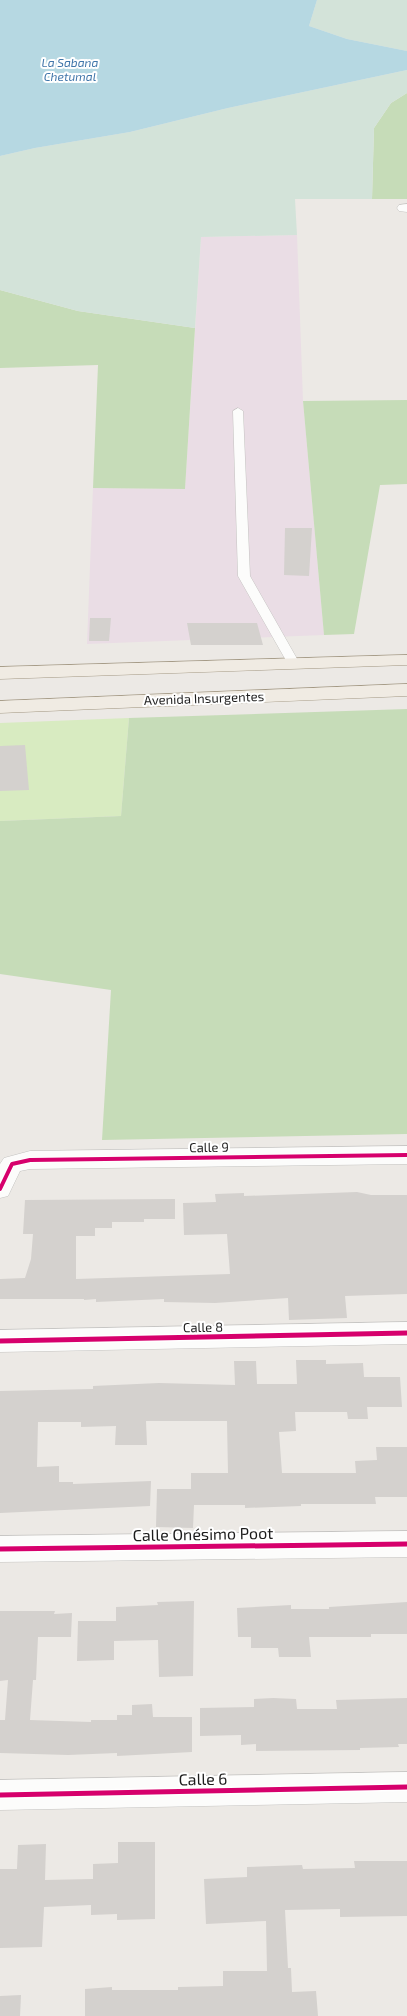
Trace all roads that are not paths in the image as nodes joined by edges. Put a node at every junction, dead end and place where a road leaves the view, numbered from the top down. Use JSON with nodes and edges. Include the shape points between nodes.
{"nodes":[{"id":1,"x":238,"y":411,"type":"dead end"},
{"id":2,"x":407,"y":660,"type":"edge"},
{"id":3,"x":294,"y":664,"type":"junction"},
{"id":4,"x":0,"y":673,"type":"edge"},
{"id":5,"x":407,"y":690,"type":"edge"},
{"id":6,"x":298,"y":694,"type":"junction"},
{"id":7,"x":0,"y":707,"type":"edge"},
{"id":8,"x":407,"y":1155,"type":"edge"},
{"id":9,"x":0,"y":1189,"type":"edge"},
{"id":10,"x":407,"y":1333,"type":"edge"},
{"id":11,"x":0,"y":1341,"type":"edge"},
{"id":12,"x":407,"y":1544,"type":"edge"},
{"id":13,"x":0,"y":1549,"type":"edge"},
{"id":14,"x":407,"y":1787,"type":"edge"},
{"id":15,"x":0,"y":1795,"type":"edge"}],
"edges":[{"from":1,"to":3,"type":"lane","via":[[244,576]]},
{"from":2,"to":3,"type":"main road"},
{"from":3,"to":4,"type":"main road"},
{"from":3,"to":6,"type":"main road"},
{"from":5,"to":6,"type":"main road","name":"Avenida Insurgentes"},
{"from":6,"to":7,"type":"main road","name":"Avenida Insurgentes"},
{"from":8,"to":9,"type":"street","name":"Calle 9","via":[[30,1160],[12,1164]]},
{"from":10,"to":11,"type":"street","name":"Calle 8"},
{"from":12,"to":13,"type":"street","name":"Calle Onésimo Poot"},
{"from":14,"to":15,"type":"street","name":"Calle 6"}]}
